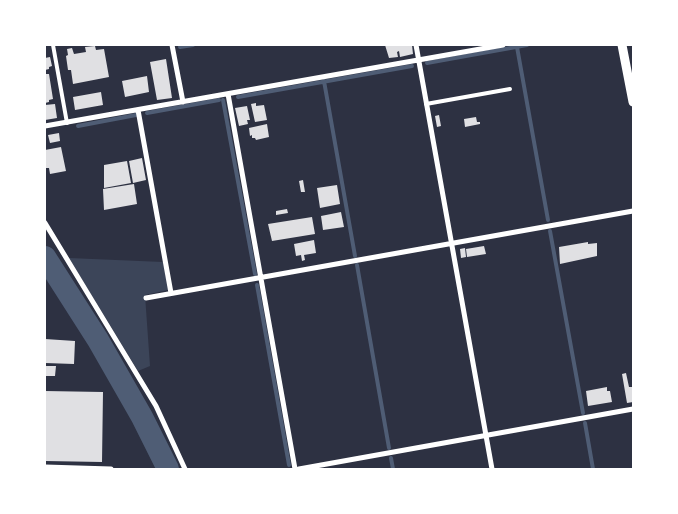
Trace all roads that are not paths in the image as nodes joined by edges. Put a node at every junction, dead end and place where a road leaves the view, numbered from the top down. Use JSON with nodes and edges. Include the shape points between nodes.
{"nodes":[{"id":1,"x":53,"y":45,"type":"edge"},
{"id":2,"x":172,"y":45,"type":"edge"},
{"id":3,"x":416,"y":45,"type":"edge"},
{"id":4,"x":503,"y":45,"type":"edge"},
{"id":5,"x":622,"y":45,"type":"edge"},
{"id":6,"x":418,"y":60,"type":"junction"},
{"id":7,"x":510,"y":89,"type":"dead end"},
{"id":8,"x":228,"y":94,"type":"junction"},
{"id":9,"x":183,"y":102,"type":"junction"},
{"id":10,"x":633,"y":102,"type":"edge"},
{"id":11,"x":426,"y":104,"type":"junction"},
{"id":12,"x":138,"y":110,"type":"junction"},
{"id":13,"x":67,"y":123,"type":"junction"},
{"id":14,"x":45,"y":126,"type":"edge"},
{"id":15,"x":633,"y":211,"type":"edge"},
{"id":16,"x":45,"y":223,"type":"edge"},
{"id":17,"x":451,"y":243,"type":"junction"},
{"id":18,"x":261,"y":278,"type":"junction"},
{"id":19,"x":171,"y":293,"type":"junction"},
{"id":20,"x":146,"y":298,"type":"dead end"},
{"id":21,"x":633,"y":409,"type":"edge"},
{"id":22,"x":486,"y":435,"type":"junction"},
{"id":23,"x":45,"y":467,"type":"edge"},
{"id":24,"x":111,"y":469,"type":"edge"},
{"id":25,"x":186,"y":469,"type":"edge"},
{"id":26,"x":295,"y":469,"type":"edge"},
{"id":27,"x":300,"y":469,"type":"edge"},
{"id":28,"x":492,"y":469,"type":"edge"}],
"edges":[{"from":1,"to":13,"type":"lane"},
{"from":2,"to":9,"type":"street"},
{"from":3,"to":6,"type":"street"},
{"from":4,"to":6,"type":"street"},
{"from":5,"to":10,"type":"street"},
{"from":6,"to":8,"type":"street"},
{"from":6,"to":11,"type":"street"},
{"from":7,"to":11,"type":"lane"},
{"from":8,"to":9,"type":"street"},
{"from":8,"to":18,"type":"street"},
{"from":9,"to":12,"type":"street"},
{"from":11,"to":17,"type":"street"},
{"from":12,"to":13,"type":"street"},
{"from":12,"to":19,"type":"street"},
{"from":13,"to":14,"type":"street"},
{"from":15,"to":17,"type":"street"},
{"from":16,"to":25,"type":"street","via":[[156,406]]},
{"from":17,"to":18,"type":"street"},
{"from":17,"to":22,"type":"street"},
{"from":18,"to":19,"type":"street"},
{"from":18,"to":26,"type":"street"},
{"from":19,"to":20,"type":"street"},
{"from":21,"to":22,"type":"street"},
{"from":22,"to":27,"type":"street"},
{"from":22,"to":28,"type":"street"},
{"from":23,"to":24,"type":"street"}]}
